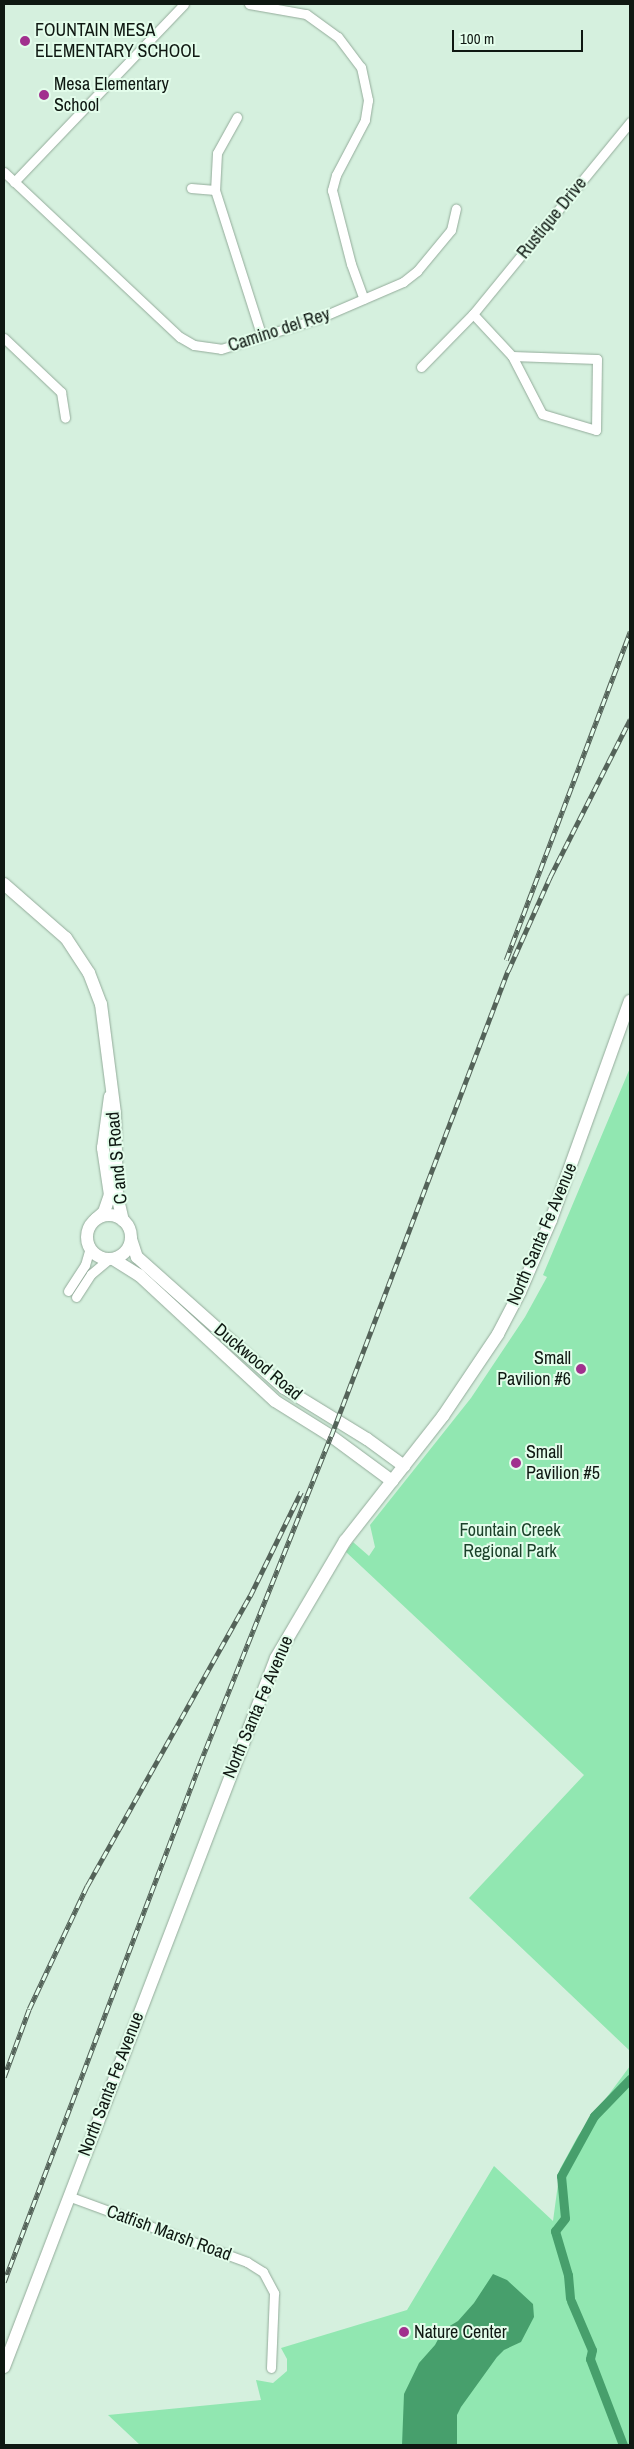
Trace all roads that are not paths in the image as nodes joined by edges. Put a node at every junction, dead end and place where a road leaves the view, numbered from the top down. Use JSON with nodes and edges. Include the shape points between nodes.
{"nodes":[{"id":1,"x":184,"y":4,"type":"edge"},
{"id":2,"x":249,"y":4,"type":"edge"},
{"id":3,"x":236,"y":117,"type":"dead end"},
{"id":4,"x":630,"y":122,"type":"edge"},
{"id":5,"x":4,"y":172,"type":"edge"},
{"id":6,"x":14,"y":182,"type":"junction"},
{"id":7,"x":191,"y":188,"type":"dead end"},
{"id":8,"x":216,"y":190,"type":"junction"},
{"id":9,"x":456,"y":209,"type":"dead end"},
{"id":10,"x":364,"y":299,"type":"junction"},
{"id":11,"x":473,"y":314,"type":"junction"},
{"id":12,"x":262,"y":337,"type":"junction"},
{"id":13,"x":4,"y":338,"type":"edge"},
{"id":14,"x":512,"y":356,"type":"junction"},
{"id":15,"x":421,"y":367,"type":"dead end"},
{"id":16,"x":64,"y":418,"type":"dead end"},
{"id":17,"x":4,"y":884,"type":"edge"},
{"id":18,"x":630,"y":1001,"type":"edge"},
{"id":19,"x":110,"y":1096,"type":"junction"},
{"id":20,"x":96,"y":1219,"type":"junction"},
{"id":21,"x":123,"y":1220,"type":"junction"},
{"id":22,"x":131,"y":1239,"type":"junction"},
{"id":23,"x":90,"y":1248,"type":"junction"},
{"id":24,"x":111,"y":1259,"type":"junction"},
{"id":25,"x":68,"y":1291,"type":"dead end"},
{"id":26,"x":76,"y":1297,"type":"dead end"},
{"id":27,"x":404,"y":1466,"type":"junction"},
{"id":28,"x":392,"y":1481,"type":"junction"},
{"id":29,"x":68,"y":2196,"type":"junction"},
{"id":30,"x":4,"y":2367,"type":"edge"},
{"id":31,"x":271,"y":2368,"type":"dead end"}],
"edges":[{"from":1,"to":6,"type":"street"},
{"from":2,"to":10,"type":"street","via":[[306,14],[338,37],[364,75],[368,100],[365,120],[332,190],[348,255]]},
{"from":3,"to":8,"type":"street","via":[[217,152]]},
{"from":4,"to":11,"type":"street","name":"Rustique Drive"},
{"from":5,"to":6,"type":"street","name":"Camino del Rey"},
{"from":6,"to":12,"type":"street","name":"Camino del Rey","via":[[180,337],[194,345],[221,349]]},
{"from":7,"to":8,"type":"street"},
{"from":8,"to":12,"type":"street"},
{"from":9,"to":10,"type":"street","name":"Camino del Rey","via":[[451,230],[418,271],[403,282]]},
{"from":10,"to":12,"type":"street","name":"Camino del Rey"},
{"from":11,"to":14,"type":"street"},
{"from":11,"to":15,"type":"street","name":"Rustique Drive"},
{"from":13,"to":16,"type":"street","via":[[61,392]]},
{"from":14,"to":14,"type":"street","via":[[597,359],[596,430],[542,414]]},
{"from":17,"to":19,"type":"main road","name":"C and S Road","via":[[66,938],[89,973],[101,1004]]},
{"from":18,"to":27,"type":"main road","name":"North Santa Fe Avenue","via":[[551,1220],[520,1292],[479,1364]]},
{"from":19,"to":20,"type":"main road","name":"C and S Road","via":[[103,1148],[110,1195],[104,1212]]},
{"from":19,"to":21,"type":"main road","name":"C and S Road","via":[[115,1113],[117,1195]]},
{"from":20,"to":21,"type":"main road","via":[[110,1215]]},
{"from":20,"to":23,"type":"main road","via":[[88,1231]]},
{"from":21,"to":22,"type":"main road"},
{"from":22,"to":24,"type":"main road","via":[[126,1252]]},
{"from":22,"to":27,"type":"main road","name":"Duckwood Road","via":[[137,1257],[284,1388]]},
{"from":23,"to":24,"type":"main road","via":[[98,1256]]},
{"from":23,"to":25,"type":"street","via":[[85,1265]]},
{"from":24,"to":26,"type":"street","via":[[91,1274]]},
{"from":24,"to":28,"type":"main road","name":"Duckwood Road","via":[[139,1275],[275,1401],[331,1436]]},
{"from":27,"to":28,"type":"main road","name":"North Santa Fe Avenue"},
{"from":28,"to":29,"type":"main road","name":"North Santa Fe Avenue","via":[[345,1542],[276,1658]]},
{"from":29,"to":30,"type":"main road","name":"North Santa Fe Avenue"},
{"from":29,"to":31,"type":"street","name":"Catfish Marsh Road","via":[[246,2262],[268,2276],[274,2293]]}]}
